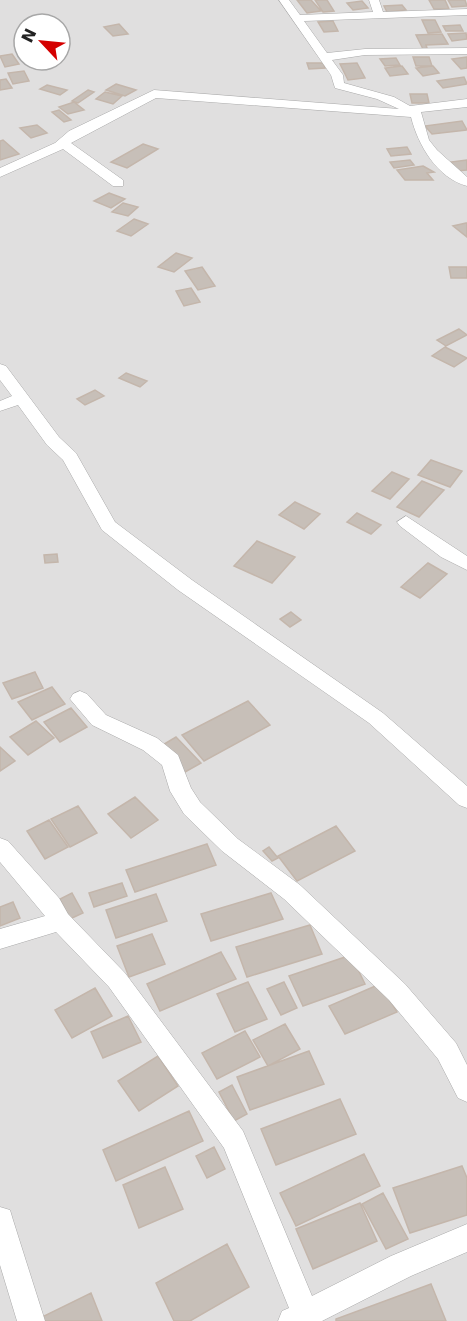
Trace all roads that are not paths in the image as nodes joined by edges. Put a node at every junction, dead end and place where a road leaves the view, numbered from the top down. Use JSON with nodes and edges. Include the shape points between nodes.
{"nodes":[{"id":1,"x":284,"y":0,"type":"edge"},
{"id":2,"x":374,"y":0,"type":"edge"},
{"id":3,"x":467,"y":12,"type":"edge"},
{"id":4,"x":380,"y":15,"type":"junction"},
{"id":5,"x":297,"y":18,"type":"junction"},
{"id":6,"x":467,"y":51,"type":"edge"},
{"id":7,"x":326,"y":57,"type":"junction"},
{"id":8,"x":467,"y":103,"type":"edge"},
{"id":9,"x":412,"y":112,"type":"junction"},
{"id":10,"x":63,"y":143,"type":"junction"},
{"id":11,"x":0,"y":173,"type":"edge"},
{"id":12,"x":467,"y":182,"type":"edge"},
{"id":13,"x":118,"y":183,"type":"dead end"},
{"id":14,"x":0,"y":369,"type":"edge"},
{"id":15,"x":24,"y":398,"type":"junction"},
{"id":16,"x":0,"y":406,"type":"edge"},
{"id":17,"x":406,"y":522,"type":"dead end"},
{"id":18,"x":467,"y":564,"type":"edge"},
{"id":19,"x":80,"y":699,"type":"dead end"},
{"id":20,"x":467,"y":800,"type":"edge"},
{"id":21,"x":0,"y":847,"type":"edge"},
{"id":22,"x":60,"y":921,"type":"junction"},
{"id":23,"x":0,"y":939,"type":"edge"},
{"id":24,"x":467,"y":1090,"type":"edge"},
{"id":25,"x":0,"y":1220,"type":"edge"},
{"id":26,"x":467,"y":1238,"type":"edge"},
{"id":27,"x":302,"y":1319,"type":"edge"},
{"id":28,"x":31,"y":1321,"type":"edge"}],
"edges":[{"from":1,"to":5,"type":"street"},
{"from":2,"to":4,"type":"street"},
{"from":3,"to":4,"type":"street"},
{"from":4,"to":5,"type":"street"},
{"from":5,"to":7,"type":"street"},
{"from":6,"to":7,"type":"street","via":[[365,52]]},
{"from":7,"to":9,"type":"street","via":[[339,85],[396,101]]},
{"from":8,"to":9,"type":"street"},
{"from":9,"to":10,"type":"street","via":[[154,94],[73,134]]},
{"from":9,"to":12,"type":"street","via":[[432,153]]},
{"from":10,"to":11,"type":"street"},
{"from":10,"to":13,"type":"street"},
{"from":14,"to":15,"type":"street"},
{"from":15,"to":16,"type":"street"},
{"from":15,"to":20,"type":"street","via":[[53,441],[70,457],[108,526],[184,585],[376,718]]},
{"from":17,"to":18,"type":"street"},
{"from":19,"to":24,"type":"street","via":[[99,720],[150,744],[171,761],[181,791],[192,808],[230,845],[292,892],[397,992],[447,1050]]},
{"from":21,"to":22,"type":"street","via":[[51,905]]},
{"from":22,"to":23,"type":"street"},
{"from":22,"to":27,"type":"street","via":[[117,980],[234,1140]]},
{"from":25,"to":28,"type":"street"},
{"from":26,"to":27,"type":"street","via":[[401,1266]]}]}
